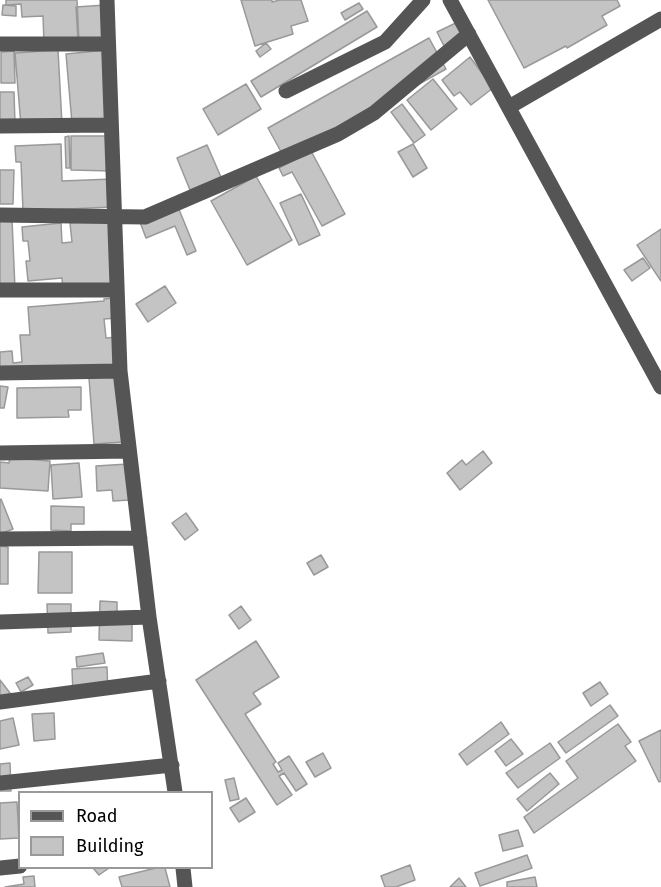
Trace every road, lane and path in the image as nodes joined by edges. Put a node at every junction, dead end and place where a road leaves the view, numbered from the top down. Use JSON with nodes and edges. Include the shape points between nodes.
{"nodes":[{"id":1,"x":107,"y":0,"type":"edge"},
{"id":2,"x":423,"y":0,"type":"edge"},
{"id":3,"x":450,"y":0,"type":"edge"},
{"id":4,"x":661,"y":19,"type":"edge"},
{"id":5,"x":469,"y":34,"type":"junction"},
{"id":6,"x":0,"y":44,"type":"edge"},
{"id":7,"x":108,"y":44,"type":"junction"},
{"id":8,"x":286,"y":91,"type":"dead end"},
{"id":9,"x":509,"y":107,"type":"junction"},
{"id":10,"x":111,"y":125,"type":"junction"},
{"id":11,"x":0,"y":126,"type":"edge"},
{"id":12,"x":0,"y":215,"type":"edge"},
{"id":13,"x":115,"y":217,"type":"junction"},
{"id":14,"x":0,"y":290,"type":"edge"},
{"id":15,"x":116,"y":290,"type":"junction"},
{"id":16,"x":120,"y":371,"type":"junction"},
{"id":17,"x":0,"y":373,"type":"edge"},
{"id":18,"x":661,"y":387,"type":"edge"},
{"id":19,"x":129,"y":451,"type":"junction"},
{"id":20,"x":0,"y":453,"type":"edge"},
{"id":21,"x":140,"y":538,"type":"junction"},
{"id":22,"x":0,"y":539,"type":"edge"},
{"id":23,"x":149,"y":617,"type":"junction"},
{"id":24,"x":0,"y":622,"type":"edge"},
{"id":25,"x":159,"y":681,"type":"junction"},
{"id":26,"x":0,"y":702,"type":"edge"},
{"id":27,"x":172,"y":765,"type":"junction"},
{"id":28,"x":0,"y":783,"type":"edge"},
{"id":29,"x":175,"y":791,"type":"edge"},
{"id":30,"x":18,"y":866,"type":"edge"},
{"id":31,"x":0,"y":868,"type":"edge"},
{"id":32,"x":183,"y":869,"type":"edge"},
{"id":33,"x":185,"y":887,"type":"edge"}],
"edges":[{"from":1,"to":7,"type":"street"},
{"from":2,"to":8,"type":"street","via":[[385,42]]},
{"from":3,"to":5,"type":"street"},
{"from":4,"to":9,"type":"street"},
{"from":5,"to":9,"type":"street"},
{"from":5,"to":13,"type":"street","via":[[375,113],[338,134],[145,217]]},
{"from":6,"to":7,"type":"street"},
{"from":7,"to":10,"type":"street"},
{"from":9,"to":18,"type":"street"},
{"from":10,"to":11,"type":"street"},
{"from":10,"to":13,"type":"street"},
{"from":12,"to":13,"type":"street"},
{"from":13,"to":15,"type":"street"},
{"from":14,"to":15,"type":"street"},
{"from":15,"to":16,"type":"street"},
{"from":16,"to":17,"type":"street"},
{"from":16,"to":19,"type":"street"},
{"from":19,"to":20,"type":"street"},
{"from":19,"to":21,"type":"street"},
{"from":21,"to":22,"type":"street"},
{"from":21,"to":23,"type":"street"},
{"from":23,"to":24,"type":"street"},
{"from":23,"to":25,"type":"street"},
{"from":25,"to":26,"type":"street"},
{"from":25,"to":27,"type":"street"},
{"from":27,"to":28,"type":"street"},
{"from":27,"to":29,"type":"street"},
{"from":30,"to":31,"type":"street"},
{"from":32,"to":33,"type":"street"}]}
